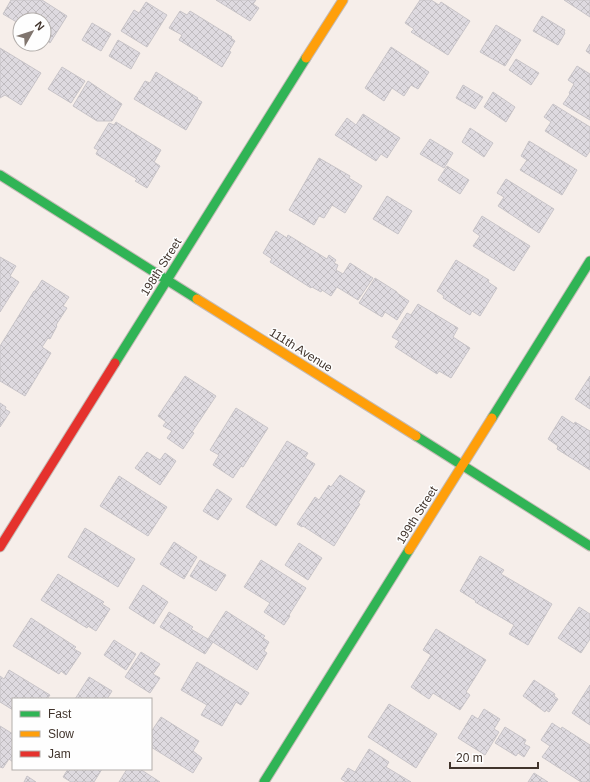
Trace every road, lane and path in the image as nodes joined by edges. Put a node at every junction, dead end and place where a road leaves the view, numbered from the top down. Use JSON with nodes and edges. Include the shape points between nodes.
{"nodes":[{"id":1,"x":343,"y":0,"type":"edge"},
{"id":2,"x":0,"y":176,"type":"edge"},
{"id":3,"x":590,"y":261,"type":"edge"},
{"id":4,"x":167,"y":280,"type":"junction"},
{"id":5,"x":462,"y":465,"type":"junction"},
{"id":6,"x":590,"y":546,"type":"edge"},
{"id":7,"x":0,"y":547,"type":"edge"},
{"id":8,"x":264,"y":782,"type":"edge"}],
"edges":[{"from":1,"to":4,"type":"street","name":"198th Street"},
{"from":2,"to":4,"type":"street","name":"111th Avenue"},
{"from":3,"to":5,"type":"street","name":"199th Street"},
{"from":4,"to":5,"type":"street","name":"111th Avenue"},
{"from":4,"to":7,"type":"street","name":"198th Street"},
{"from":5,"to":6,"type":"street","name":"111th Avenue"},
{"from":5,"to":8,"type":"street","name":"199th Street"}]}
